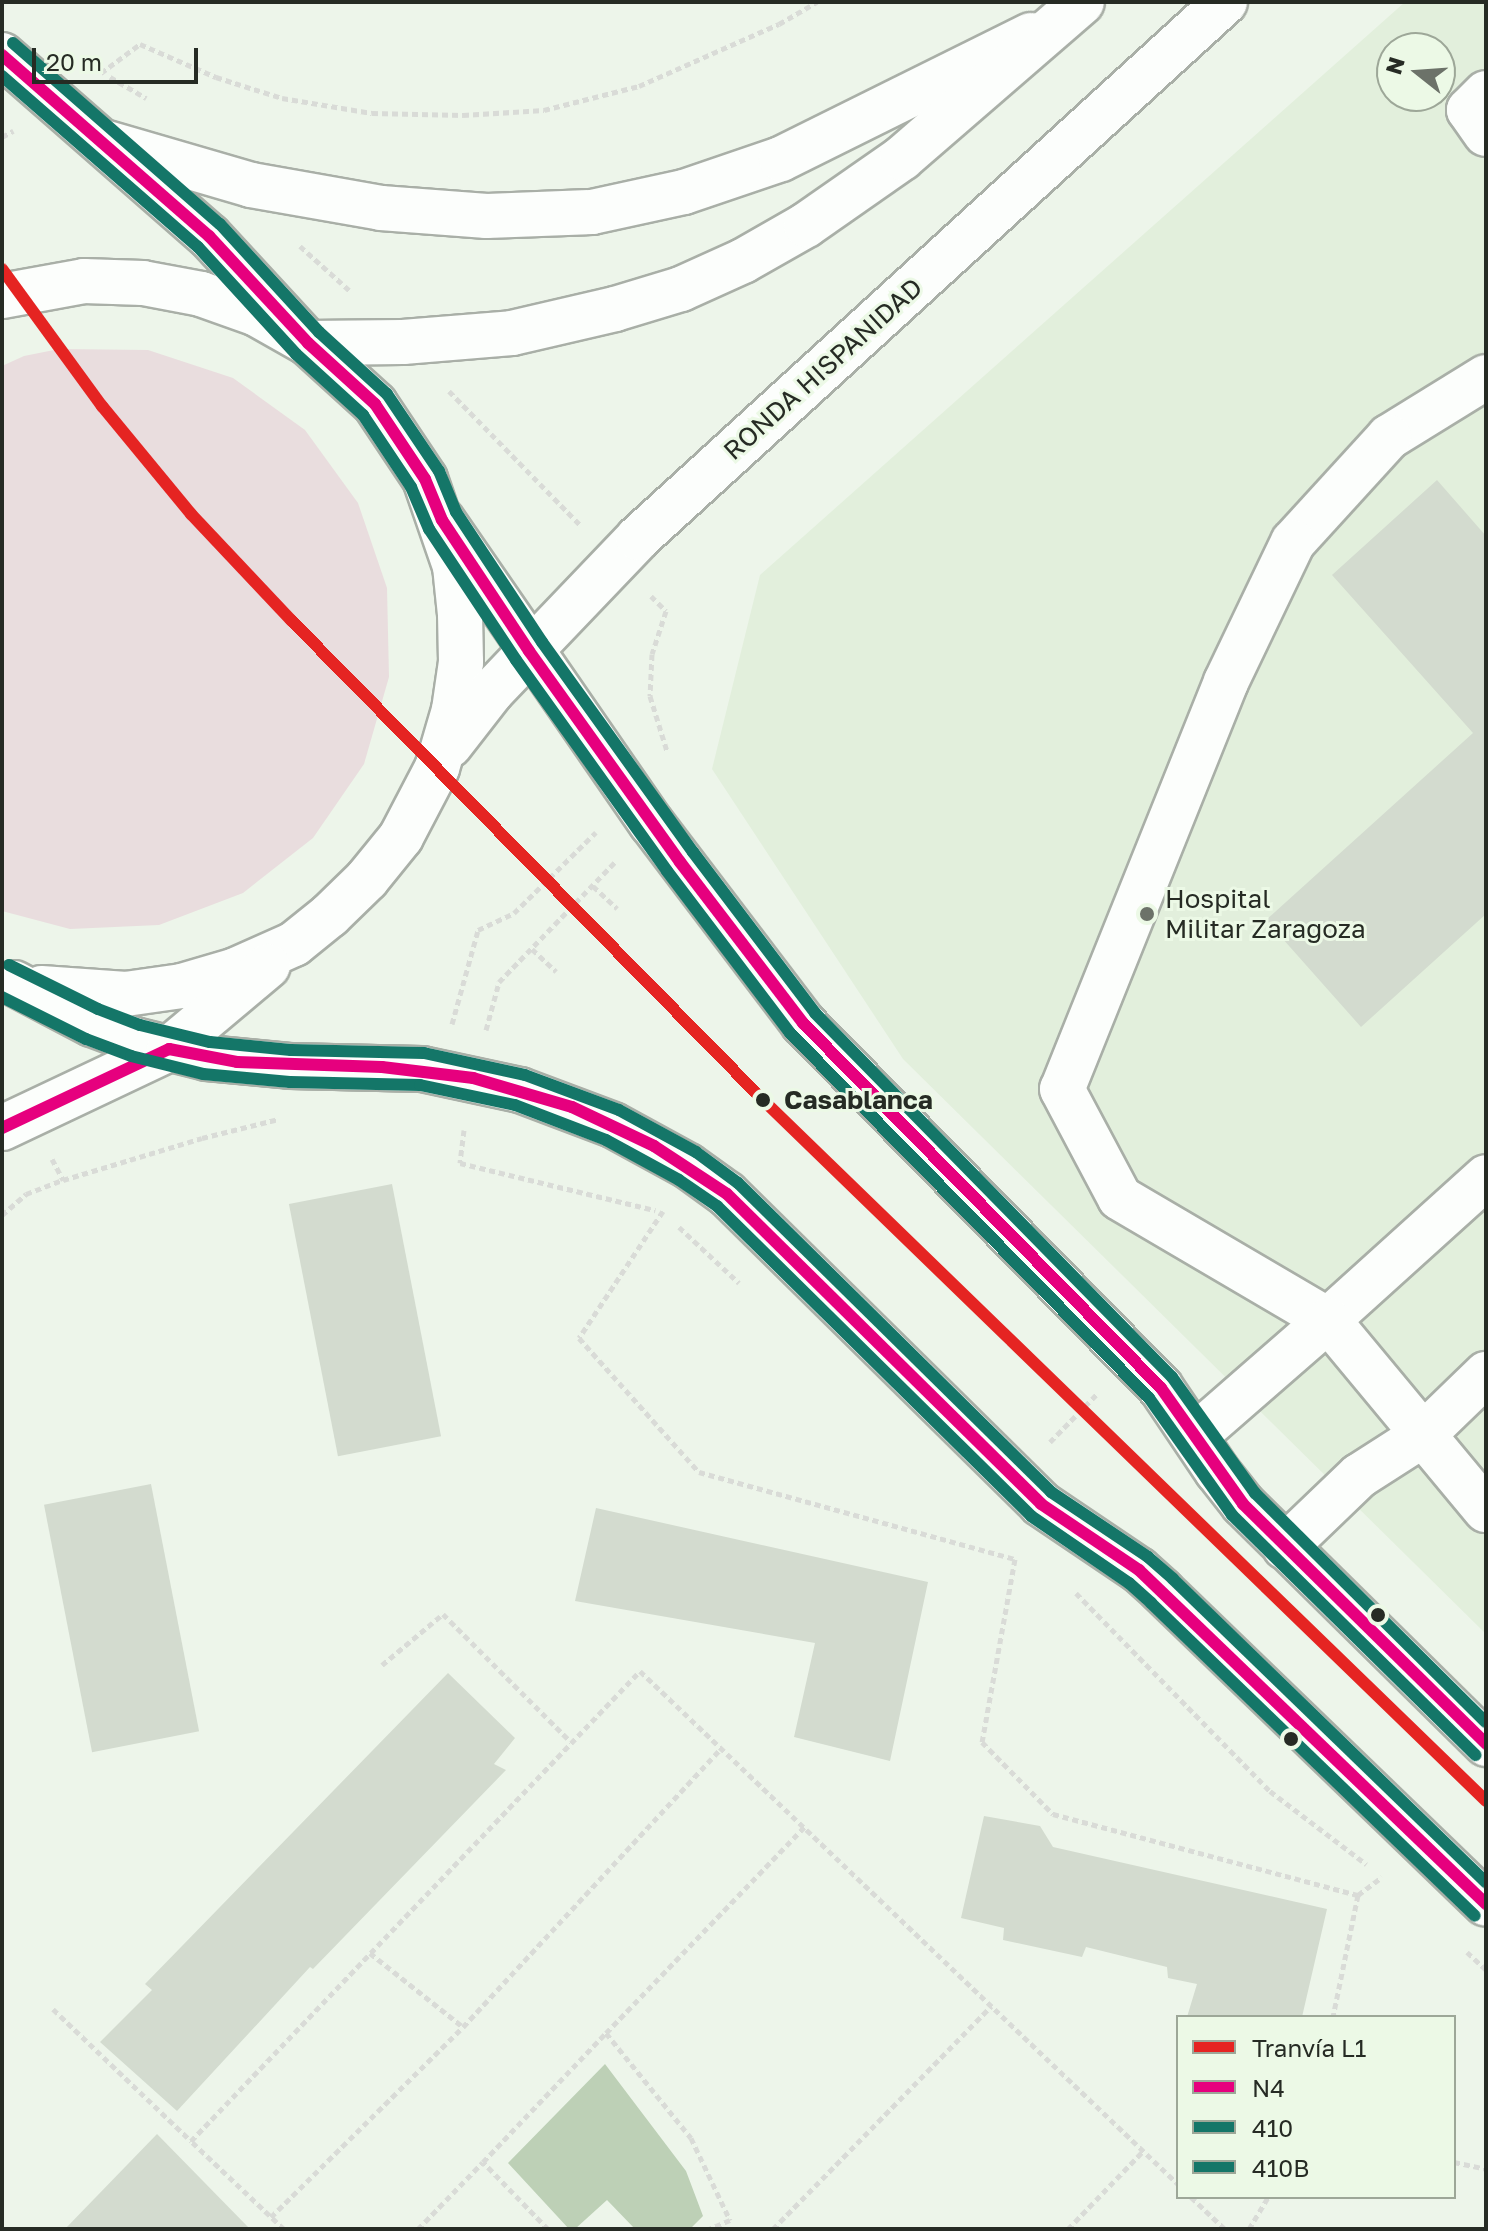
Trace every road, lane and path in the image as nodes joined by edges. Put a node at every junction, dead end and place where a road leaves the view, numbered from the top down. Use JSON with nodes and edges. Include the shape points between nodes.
{"nodes":[{"id":1,"x":817,"y":2,"type":"edge"},
{"id":2,"x":1225,"y":2,"type":"edge"},
{"id":3,"x":1074,"y":10,"type":"edge"},
{"id":4,"x":2,"y":55,"type":"edge"},
{"id":5,"x":102,"y":72,"type":"dead end"},
{"id":6,"x":1486,"y":93,"type":"edge"},
{"id":7,"x":1486,"y":134,"type":"edge"},
{"id":8,"x":104,"y":142,"type":"junction"},
{"id":9,"x":291,"y":235,"type":"dead end"},
{"id":10,"x":2,"y":296,"type":"edge"},
{"id":11,"x":360,"y":299,"type":"dead end"},
{"id":12,"x":308,"y":343,"type":"junction"},
{"id":13,"x":1486,"y":377,"type":"edge"},
{"id":14,"x":439,"y":380,"type":"dead end"},
{"id":15,"x":442,"y":520,"type":"junction"},
{"id":16,"x":617,"y":561,"type":"junction"},
{"id":17,"x":529,"y":651,"type":"junction"},
{"id":18,"x":441,"y":757,"type":"junction"},
{"id":19,"x":670,"y":757,"type":"dead end"},
{"id":20,"x":652,"y":824,"type":"junction"},
{"id":21,"x":590,"y":837,"type":"dead end"},
{"id":22,"x":593,"y":886,"type":"junction"},
{"id":23,"x":617,"y":908,"type":"dead end"},
{"id":24,"x":294,"y":944,"type":"junction"},
{"id":25,"x":532,"y":949,"type":"junction"},
{"id":26,"x":556,"y":971,"type":"dead end"},
{"id":27,"x":8,"y":981,"type":"edge"},
{"id":28,"x":451,"y":1027,"type":"dead end"},
{"id":29,"x":169,"y":1049,"type":"junction"},
{"id":30,"x":473,"y":1078,"type":"junction"},
{"id":31,"x":2,"y":1128,"type":"edge"},
{"id":32,"x":166,"y":1148,"type":"dead end"},
{"id":33,"x":1486,"y":1177,"type":"edge"},
{"id":34,"x":663,"y":1211,"type":"junction"},
{"id":35,"x":2,"y":1215,"type":"edge"},
{"id":36,"x":751,"y":1294,"type":"dead end"},
{"id":37,"x":1328,"y":1320,"type":"junction"},
{"id":38,"x":1131,"y":1358,"type":"junction"},
{"id":39,"x":1486,"y":1374,"type":"edge"},
{"id":40,"x":1423,"y":1435,"type":"junction"},
{"id":41,"x":1195,"y":1436,"type":"junction"},
{"id":42,"x":1015,"y":1478,"type":"junction"},
{"id":43,"x":1486,"y":1510,"type":"edge"},
{"id":44,"x":1285,"y":1547,"type":"junction"},
{"id":45,"x":1072,"y":1589,"type":"dead end"},
{"id":46,"x":382,"y":1665,"type":"dead end"},
{"id":47,"x":571,"y":1742,"type":"junction"},
{"id":48,"x":1486,"y":1744,"type":"edge"},
{"id":49,"x":721,"y":1748,"type":"junction"},
{"id":50,"x":804,"y":1827,"type":"junction"},
{"id":51,"x":1382,"y":1877,"type":"junction"},
{"id":52,"x":1394,"y":1887,"type":"dead end"},
{"id":53,"x":1358,"y":1895,"type":"junction"},
{"id":54,"x":1486,"y":1904,"type":"edge"},
{"id":55,"x":1463,"y":1949,"type":"dead end"},
{"id":56,"x":370,"y":1953,"type":"junction"},
{"id":57,"x":1486,"y":1970,"type":"edge"},
{"id":58,"x":991,"y":2006,"type":"junction"},
{"id":59,"x":53,"y":2009,"type":"dead end"},
{"id":60,"x":1333,"y":2015,"type":"edge"},
{"id":61,"x":463,"y":2027,"type":"junction"},
{"id":62,"x":606,"y":2033,"type":"junction"},
{"id":63,"x":191,"y":2141,"type":"junction"},
{"id":64,"x":1143,"y":2151,"type":"junction"},
{"id":65,"x":483,"y":2162,"type":"junction"},
{"id":66,"x":1456,"y":2162,"type":"edge"},
{"id":67,"x":1486,"y":2169,"type":"edge"},
{"id":68,"x":1176,"y":2182,"type":"edge"},
{"id":69,"x":1193,"y":2199,"type":"edge"},
{"id":70,"x":1267,"y":2199,"type":"edge"},
{"id":71,"x":271,"y":2217,"type":"junction"},
{"id":72,"x":284,"y":2229,"type":"edge"},
{"id":73,"x":418,"y":2229,"type":"edge"},
{"id":74,"x":548,"y":2229,"type":"edge"},
{"id":75,"x":709,"y":2229,"type":"edge"},
{"id":76,"x":773,"y":2229,"type":"edge"},
{"id":77,"x":1068,"y":2229,"type":"edge"},
{"id":78,"x":1225,"y":2229,"type":"edge"},
{"id":79,"x":1249,"y":2229,"type":"edge"}],
"edges":[{"from":1,"to":5,"type":"path","via":[[639,86],[544,110],[372,113],[282,98],[140,44]]},
{"from":2,"to":16,"type":"main road","name":"RONDA HISPANIDAD"},
{"from":3,"to":8,"type":"main road","via":[[781,159],[684,192],[592,212],[487,216],[381,208],[251,185]]},
{"from":3,"to":12,"type":"main road","via":[[902,158],[806,225],[681,289],[512,333]]},
{"from":4,"to":8,"type":"main road"},
{"from":6,"to":7,"type":"main road","via":[[1469,110]]},
{"from":8,"to":12,"type":"main road","via":[[209,236]]},
{"from":9,"to":11,"type":"path"},
{"from":10,"to":12,"type":"main road","via":[[84,281],[143,283],[201,294],[257,314]]},
{"from":12,"to":15,"type":"main road","via":[[375,404],[425,479]]},
{"from":13,"to":37,"type":"main road","via":[[1389,437],[1293,542],[1226,682],[1062,1089],[1120,1198]]},
{"from":14,"to":16,"type":"path"},
{"from":15,"to":17,"type":"main road"},
{"from":15,"to":18,"type":"main road","via":[[455,566],[461,662]]},
{"from":16,"to":17,"type":"main road","name":"RONDA HISPANIDAD"},
{"from":16,"to":19,"type":"path","via":[[666,611],[652,654],[650,696]]},
{"from":17,"to":18,"type":"main road","name":"RONDA HISPANIDAD"},
{"from":17,"to":20,"type":"main road"},
{"from":18,"to":24,"type":"main road","via":[[401,837],[367,879]]},
{"from":20,"to":22,"type":"path"},
{"from":20,"to":38,"type":"main road","via":[[803,1023]]},
{"from":21,"to":28,"type":"path","via":[[514,913],[478,930]]},
{"from":22,"to":23,"type":"path"},
{"from":22,"to":25,"type":"path"},
{"from":24,"to":27,"type":"main road","via":[[236,970],[182,986],[126,994],[69,993]]},
{"from":24,"to":29,"type":"main road"},
{"from":25,"to":26,"type":"path"},
{"from":25,"to":30,"type":"path","via":[[499,982]]},
{"from":27,"to":29,"type":"main road","via":[[92,1024]]},
{"from":29,"to":30,"type":"main road","via":[[237,1062],[395,1068]]},
{"from":29,"to":31,"type":"main road"},
{"from":30,"to":34,"type":"path","via":[[460,1163]]},
{"from":30,"to":42,"type":"main road","via":[[572,1107],[654,1146],[727,1194]]},
{"from":32,"to":35,"type":"path","via":[[26,1194]]},
{"from":33,"to":37,"type":"main road"},
{"from":34,"to":36,"type":"path"},
{"from":34,"to":53,"type":"path","via":[[579,1338],[699,1472],[1015,1559],[982,1742],[1053,1814]]},
{"from":37,"to":40,"type":"main road"},
{"from":37,"to":41,"type":"main road"},
{"from":38,"to":41,"type":"main road","via":[[1161,1388]]},
{"from":38,"to":42,"type":"path"},
{"from":39,"to":40,"type":"main road"},
{"from":40,"to":43,"type":"main road"},
{"from":40,"to":44,"type":"main road","via":[[1359,1476]]},
{"from":41,"to":44,"type":"main road","via":[[1243,1504]]},
{"from":42,"to":54,"type":"main road","via":[[1052,1513],[1139,1570]]},
{"from":44,"to":48,"type":"main road"},
{"from":45,"to":51,"type":"path","via":[[1270,1791]]},
{"from":46,"to":47,"type":"path","via":[[443,1614]]},
{"from":47,"to":49,"type":"path","via":[[640,1671]]},
{"from":47,"to":56,"type":"path"},
{"from":49,"to":50,"type":"path"},
{"from":49,"to":61,"type":"path"},
{"from":50,"to":58,"type":"path"},
{"from":50,"to":62,"type":"path"},
{"from":51,"to":52,"type":"path"},
{"from":51,"to":53,"type":"path"},
{"from":53,"to":60,"type":"path"},
{"from":55,"to":57,"type":"path"},
{"from":56,"to":61,"type":"path"},
{"from":56,"to":63,"type":"path"},
{"from":58,"to":64,"type":"path"},
{"from":58,"to":76,"type":"path"},
{"from":59,"to":63,"type":"path"},
{"from":61,"to":71,"type":"path"},
{"from":62,"to":65,"type":"path"},
{"from":62,"to":75,"type":"path","via":[[691,2138],[730,2220]]},
{"from":63,"to":71,"type":"path"},
{"from":64,"to":68,"type":"path"},
{"from":64,"to":77,"type":"path"},
{"from":65,"to":73,"type":"path"},
{"from":65,"to":74,"type":"path"},
{"from":66,"to":67,"type":"path"},
{"from":69,"to":78,"type":"path"},
{"from":70,"to":79,"type":"path"},
{"from":71,"to":72,"type":"path"}]}
